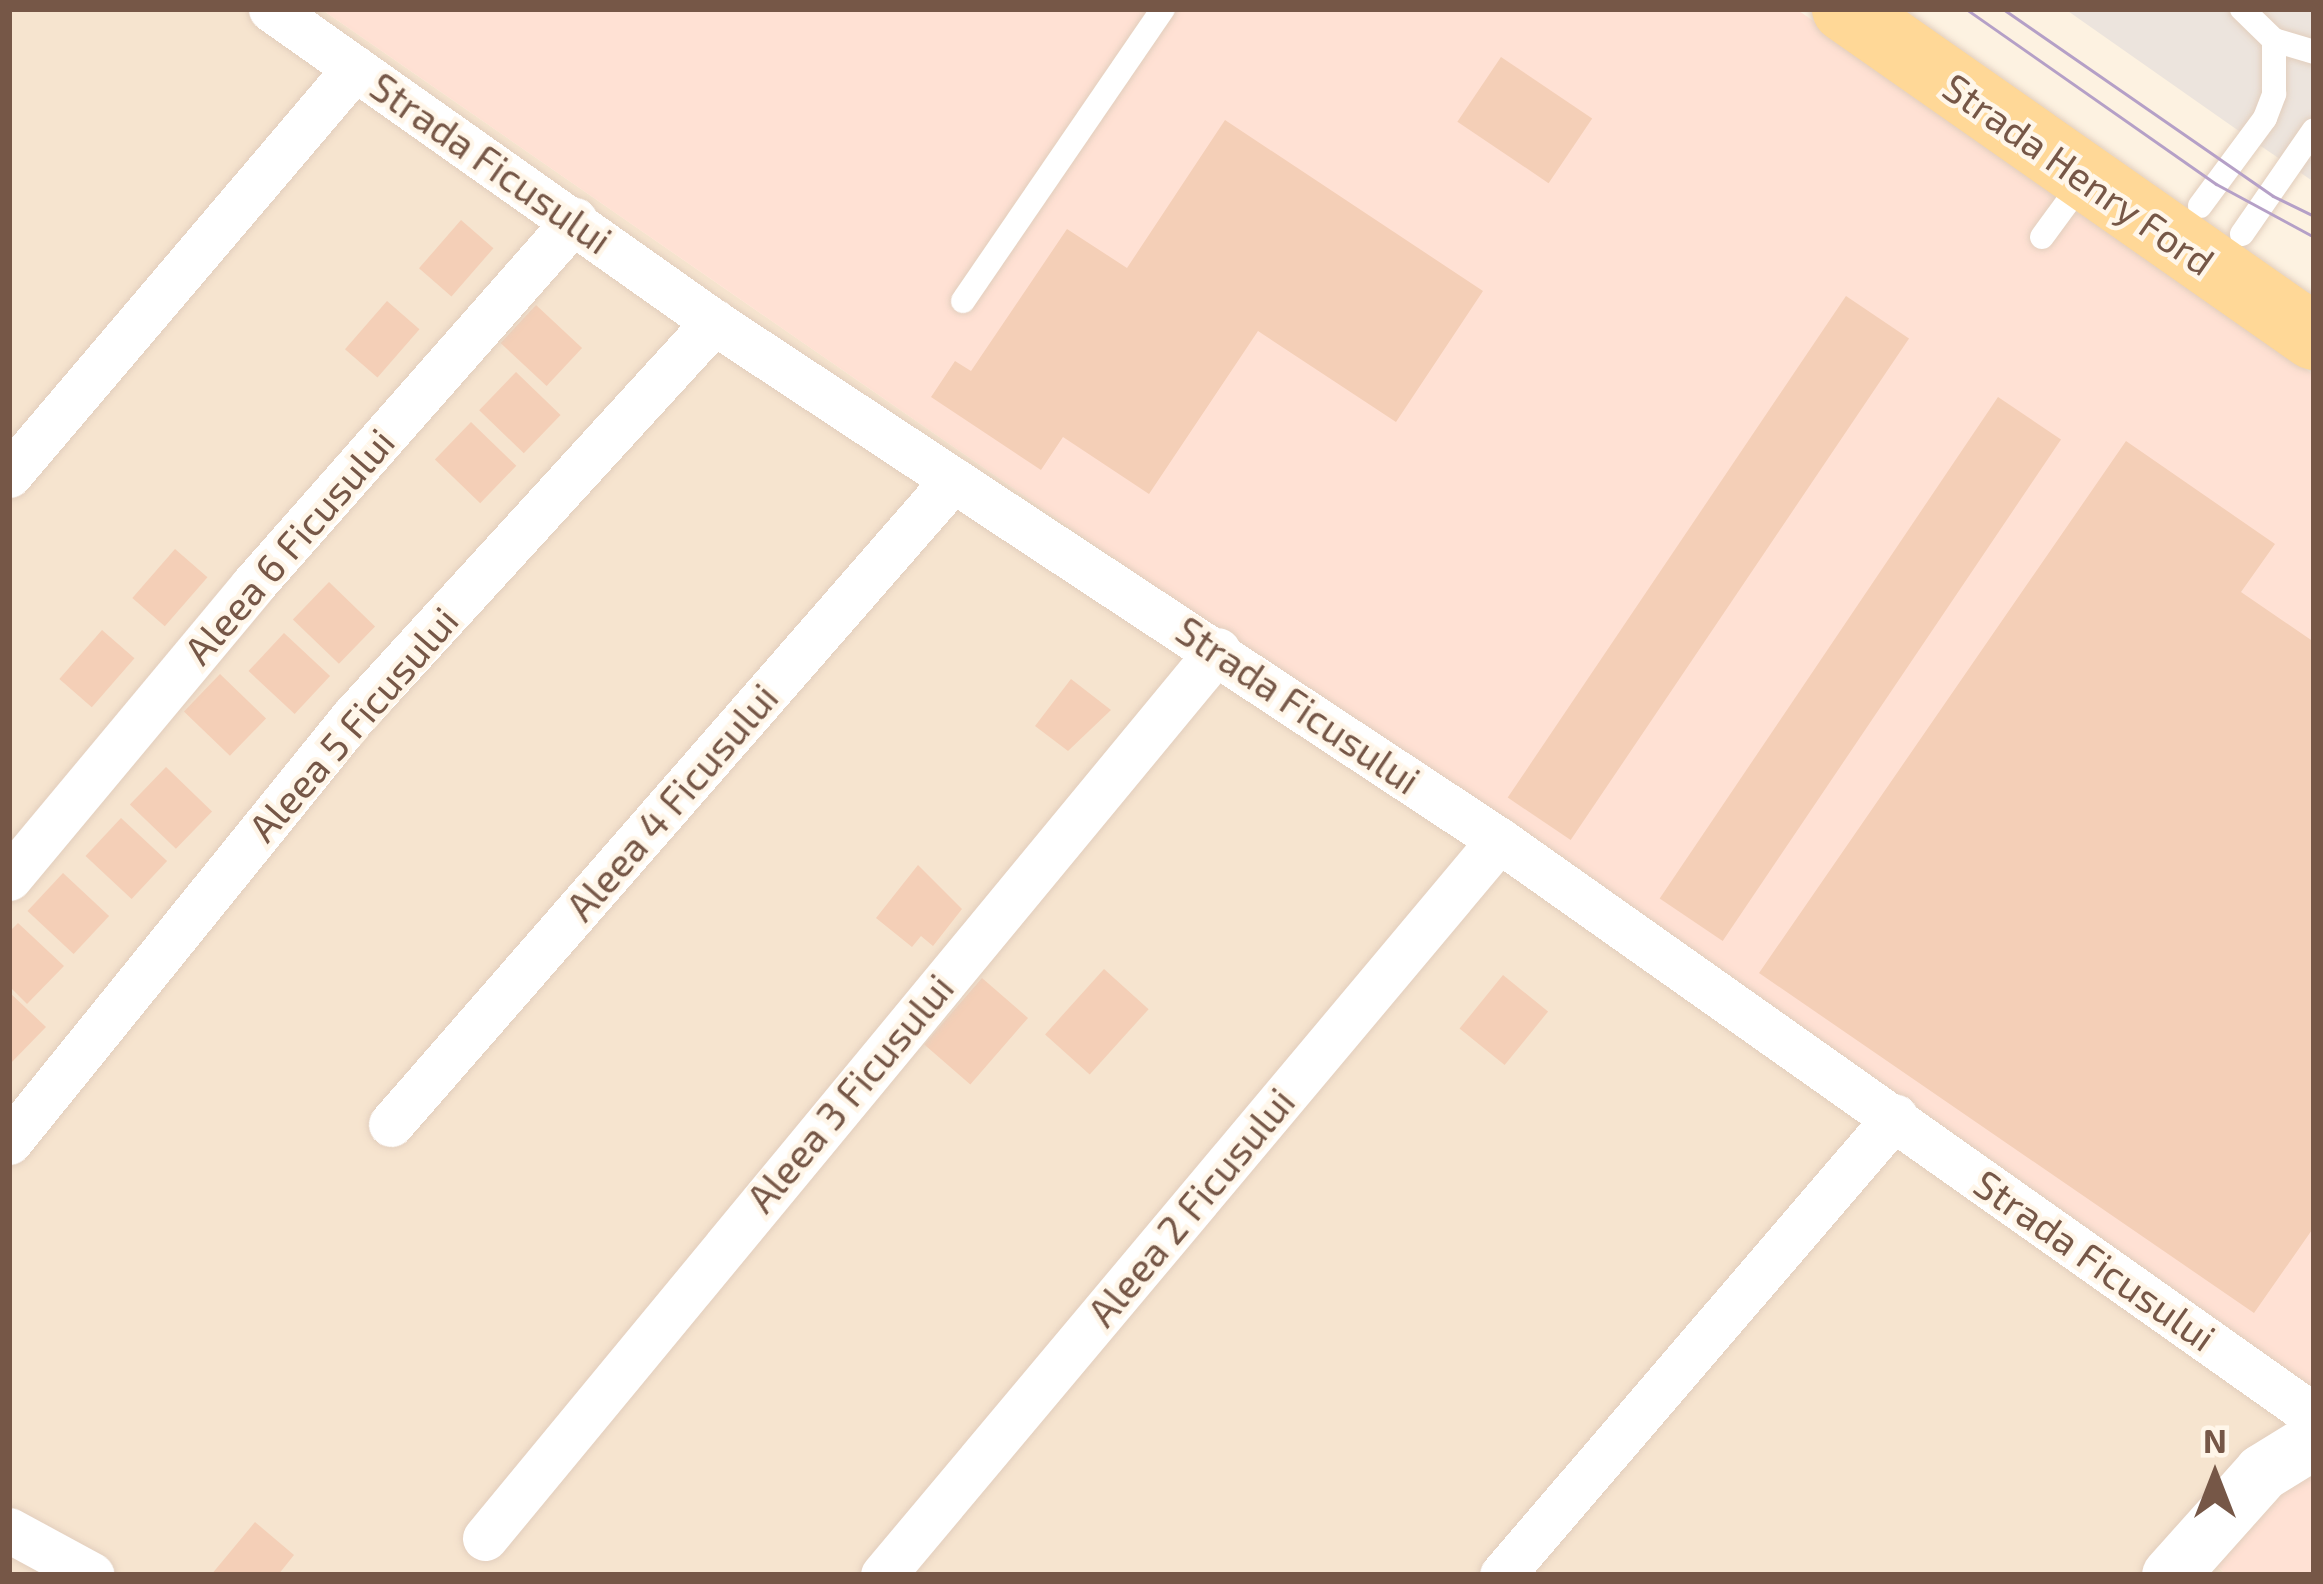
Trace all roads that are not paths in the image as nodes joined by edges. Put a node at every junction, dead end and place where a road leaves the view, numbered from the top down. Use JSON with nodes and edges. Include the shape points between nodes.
{"nodes":[{"id":1,"x":271,"y":9,"type":"edge"},
{"id":2,"x":1163,"y":9,"type":"edge"},
{"id":3,"x":1845,"y":9,"type":"edge"},
{"id":4,"x":1915,"y":9,"type":"edge"},
{"id":5,"x":2242,"y":9,"type":"edge"},
{"id":6,"x":2274,"y":40,"type":"junction"},
{"id":7,"x":2314,"y":52,"type":"edge"},
{"id":8,"x":355,"y":68,"type":"junction"},
{"id":9,"x":2309,"y":146,"type":"edge"},
{"id":10,"x":2085,"y":179,"type":"junction"},
{"id":11,"x":575,"y":220,"type":"junction"},
{"id":12,"x":2221,"y":220,"type":"junction"},
{"id":13,"x":2042,"y":238,"type":"dead end"},
{"id":14,"x":2314,"y":283,"type":"edge"},
{"id":15,"x":963,"y":301,"type":"dead end"},
{"id":16,"x":714,"y":322,"type":"junction"},
{"id":17,"x":2314,"y":337,"type":"edge"},
{"id":18,"x":9,"y":475,"type":"edge"},
{"id":19,"x":952,"y":480,"type":"junction"},
{"id":20,"x":1218,"y":650,"type":"junction"},
{"id":21,"x":1499,"y":840,"type":"junction"},
{"id":22,"x":9,"y":878,"type":"edge"},
{"id":23,"x":1894,"y":1117,"type":"junction"},
{"id":24,"x":391,"y":1124,"type":"dead end"},
{"id":25,"x":9,"y":1142,"type":"edge"},
{"id":26,"x":2314,"y":1416,"type":"edge"},
{"id":27,"x":2314,"y":1440,"type":"edge"},
{"id":28,"x":9,"y":1530,"type":"edge"},
{"id":29,"x":485,"y":1538,"type":"dead end"},
{"id":30,"x":92,"y":1575,"type":"edge"},
{"id":31,"x":883,"y":1575,"type":"edge"},
{"id":32,"x":1502,"y":1575,"type":"edge"},
{"id":33,"x":2170,"y":1575,"type":"edge"}],
"edges":[{"from":1,"to":8,"type":"street","name":"Strada Ficusului"},
{"from":2,"to":15,"type":"lane"},
{"from":3,"to":10,"type":"main road","name":"Strada Henry Ford"},
{"from":4,"to":12,"type":"main road","name":"Strada Henry Ford"},
{"from":5,"to":6,"type":"lane"},
{"from":6,"to":7,"type":"lane"},
{"from":6,"to":12,"type":"lane","via":[[2274,94]]},
{"from":8,"to":11,"type":"street","name":"Strada Ficusului"},
{"from":8,"to":18,"type":"street"},
{"from":9,"to":12,"type":"lane"},
{"from":10,"to":13,"type":"lane"},
{"from":10,"to":17,"type":"main road","name":"Strada Henry Ford"},
{"from":11,"to":16,"type":"street","name":"Strada Ficusului"},
{"from":11,"to":22,"type":"street","name":"Aleea 6 Ficusului","via":[[252,586]]},
{"from":12,"to":14,"type":"main road","name":"Strada Henry Ford"},
{"from":16,"to":19,"type":"street","name":"Strada Ficusului"},
{"from":16,"to":25,"type":"street","name":"Aleea 5 Ficusului","via":[[352,718]]},
{"from":19,"to":20,"type":"street","name":"Strada Ficusului"},
{"from":19,"to":24,"type":"street","name":"Aleea 4 Ficusului"},
{"from":20,"to":21,"type":"street","name":"Strada Ficusului"},
{"from":20,"to":29,"type":"street","name":"Aleea 3 Ficusului"},
{"from":21,"to":23,"type":"street","name":"Strada Ficusului"},
{"from":21,"to":31,"type":"street","name":"Aleea 2 Ficusului"},
{"from":23,"to":26,"type":"street","name":"Strada Ficusului"},
{"from":23,"to":32,"type":"street"},
{"from":27,"to":33,"type":"street","via":[[2262,1472]]},
{"from":28,"to":30,"type":"street"}]}
